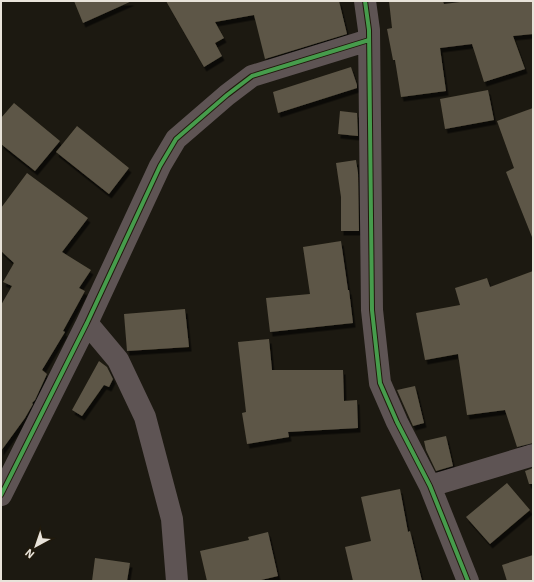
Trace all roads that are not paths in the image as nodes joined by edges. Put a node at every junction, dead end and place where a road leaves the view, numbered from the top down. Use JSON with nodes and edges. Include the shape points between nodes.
{"nodes":[{"id":1,"x":364,"y":1,"type":"edge"},
{"id":2,"x":369,"y":40,"type":"junction"},
{"id":3,"x":87,"y":323,"type":"junction"},
{"id":4,"x":533,"y":455,"type":"edge"},
{"id":5,"x":430,"y":486,"type":"junction"},
{"id":6,"x":1,"y":495,"type":"edge"},
{"id":7,"x":177,"y":581,"type":"edge"},
{"id":8,"x":468,"y":581,"type":"edge"}],
"edges":[{"from":1,"to":2,"type":"street"},
{"from":2,"to":3,"type":"street","via":[[252,76],[227,94],[176,139],[160,166]]},
{"from":2,"to":5,"type":"street","via":[[372,310],[380,383]]},
{"from":3,"to":6,"type":"street"},
{"from":3,"to":7,"type":"street","via":[[118,360],[145,417],[172,520]]},
{"from":4,"to":5,"type":"street"},
{"from":5,"to":8,"type":"street"}]}
